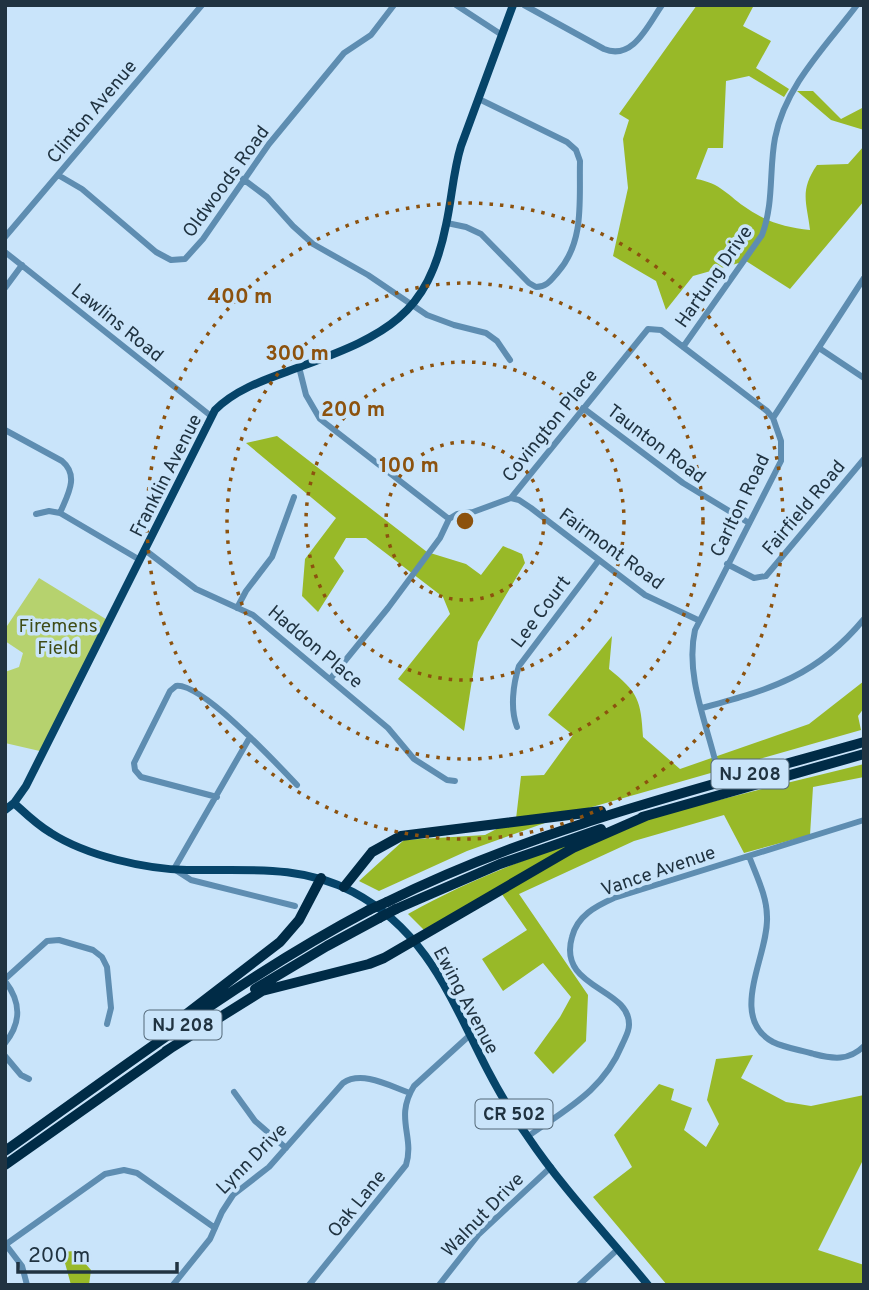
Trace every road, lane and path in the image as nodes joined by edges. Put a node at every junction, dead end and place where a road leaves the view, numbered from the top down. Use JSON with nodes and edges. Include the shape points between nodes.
{"nodes":[{"id":1,"x":202,"y":5,"type":"edge"},
{"id":2,"x":394,"y":5,"type":"edge"},
{"id":3,"x":456,"y":5,"type":"edge"},
{"id":4,"x":513,"y":5,"type":"edge"},
{"id":5,"x":524,"y":5,"type":"edge"},
{"id":6,"x":662,"y":5,"type":"edge"},
{"id":7,"x":857,"y":5,"type":"edge"},
{"id":8,"x":502,"y":35,"type":"junction"},
{"id":9,"x":479,"y":99,"type":"junction"},
{"id":10,"x":58,"y":175,"type":"junction"},
{"id":11,"x":243,"y":179,"type":"junction"},
{"id":12,"x":447,"y":223,"type":"junction"},
{"id":13,"x":5,"y":237,"type":"edge"},
{"id":14,"x":5,"y":252,"type":"edge"},
{"id":15,"x":22,"y":265,"type":"junction"},
{"id":16,"x":864,"y":278,"type":"edge"},
{"id":17,"x":5,"y":288,"type":"edge"},
{"id":18,"x":411,"y":306,"type":"junction"},
{"id":19,"x":683,"y":347,"type":"junction"},
{"id":20,"x":818,"y":348,"type":"junction"},
{"id":21,"x":510,"y":360,"type":"dead end"},
{"id":22,"x":299,"y":367,"type":"junction"},
{"id":23,"x":864,"y":378,"type":"edge"},
{"id":24,"x":583,"y":408,"type":"junction"},
{"id":25,"x":211,"y":416,"type":"junction"},
{"id":26,"x":773,"y":418,"type":"junction"},
{"id":27,"x":5,"y":430,"type":"edge"},
{"id":28,"x":864,"y":459,"type":"edge"},
{"id":29,"x":294,"y":497,"type":"dead end"},
{"id":30,"x":511,"y":498,"type":"junction"},
{"id":31,"x":60,"y":513,"type":"junction"},
{"id":32,"x":36,"y":514,"type":"dead end"},
{"id":33,"x":449,"y":519,"type":"junction"},
{"id":34,"x":749,"y":523,"type":"junction"},
{"id":35,"x":145,"y":550,"type":"junction"},
{"id":36,"x":140,"y":560,"type":"junction"},
{"id":37,"x":599,"y":560,"type":"junction"},
{"id":38,"x":727,"y":564,"type":"junction"},
{"id":39,"x":237,"y":608,"type":"junction"},
{"id":40,"x":864,"y":619,"type":"edge"},
{"id":41,"x":698,"y":620,"type":"junction"},
{"id":42,"x":331,"y":678,"type":"junction"},
{"id":43,"x":702,"y":708,"type":"junction"},
{"id":44,"x":517,"y":727,"type":"dead end"},
{"id":45,"x":250,"y":737,"type":"junction"},
{"id":46,"x":864,"y":742,"type":"edge"},
{"id":47,"x":864,"y":754,"type":"edge"},
{"id":48,"x":716,"y":764,"type":"dead end"},
{"id":49,"x":455,"y":781,"type":"dead end"},
{"id":50,"x":297,"y":785,"type":"dead end"},
{"id":51,"x":217,"y":797,"type":"junction"},
{"id":52,"x":14,"y":803,"type":"junction"},
{"id":53,"x":636,"y":807,"type":"junction"},
{"id":54,"x":5,"y":810,"type":"edge"},
{"id":55,"x":646,"y":816,"type":"junction"},
{"id":56,"x":864,"y":821,"type":"edge"},
{"id":57,"x":749,"y":856,"type":"junction"},
{"id":58,"x":174,"y":869,"type":"junction"},
{"id":59,"x":321,"y":878,"type":"junction"},
{"id":60,"x":344,"y":887,"type":"junction"},
{"id":61,"x":295,"y":906,"type":"dead end"},
{"id":62,"x":415,"y":941,"type":"junction"},
{"id":63,"x":5,"y":980,"type":"edge"},
{"id":64,"x":107,"y":1024,"type":"dead end"},
{"id":65,"x":470,"y":1035,"type":"junction"},
{"id":66,"x":5,"y":1044,"type":"edge"},
{"id":67,"x":864,"y":1046,"type":"edge"},
{"id":68,"x":166,"y":1051,"type":"junction"},
{"id":69,"x":5,"y":1056,"type":"edge"},
{"id":70,"x":29,"y":1079,"type":"dead end"},
{"id":71,"x":234,"y":1092,"type":"dead end"},
{"id":72,"x":410,"y":1093,"type":"junction"},
{"id":73,"x":73,"y":1103,"type":"junction"},
{"id":74,"x":527,"y":1137,"type":"junction"},
{"id":75,"x":286,"y":1148,"type":"junction"},
{"id":76,"x":5,"y":1151,"type":"edge"},
{"id":77,"x":5,"y":1165,"type":"edge"},
{"id":78,"x":551,"y":1167,"type":"junction"},
{"id":79,"x":215,"y":1228,"type":"junction"},
{"id":80,"x":5,"y":1245,"type":"edge"},
{"id":81,"x":618,"y":1249,"type":"junction"},
{"id":82,"x":27,"y":1285,"type":"edge"},
{"id":83,"x":173,"y":1285,"type":"edge"},
{"id":84,"x":309,"y":1285,"type":"edge"},
{"id":85,"x":439,"y":1285,"type":"edge"},
{"id":86,"x":579,"y":1285,"type":"edge"},
{"id":87,"x":648,"y":1285,"type":"edge"}],
"edges":[{"from":1,"to":10,"type":"street","name":"Clinton Avenue"},
{"from":2,"to":11,"type":"street","name":"Oldwoods Road","via":[[371,35],[344,53]]},
{"from":3,"to":8,"type":"street"},
{"from":4,"to":8,"type":"main road","name":"Franklin Avenue"},
{"from":5,"to":6,"type":"street","via":[[614,52],[634,44]]},
{"from":7,"to":19,"type":"street","name":"Hartung Drive","via":[[801,78],[782,113],[762,234]]},
{"from":8,"to":9,"type":"main road","name":"Franklin Avenue"},
{"from":9,"to":12,"type":"main road","name":"Franklin Avenue","via":[[455,166]]},
{"from":9,"to":12,"type":"street","via":[[576,150],[580,161],[577,239],[567,262],[548,284],[536,287],[481,234]]},
{"from":10,"to":11,"type":"street","name":"Oldwoods Road","via":[[82,189],[156,253],[176,261],[191,254]]},
{"from":10,"to":13,"type":"street","name":"Clinton Avenue"},
{"from":11,"to":18,"type":"street","via":[[313,244]]},
{"from":12,"to":18,"type":"main road","name":"Franklin Avenue","via":[[433,268]]},
{"from":14,"to":15,"type":"street","name":"Lawlins Road"},
{"from":15,"to":17,"type":"street"},
{"from":15,"to":25,"type":"street","name":"Lawlins Road"},
{"from":16,"to":20,"type":"street"},
{"from":18,"to":21,"type":"street","via":[[440,321],[485,332]]},
{"from":18,"to":22,"type":"main road","name":"Franklin Avenue","via":[[372,337]]},
{"from":19,"to":24,"type":"street","name":"Covington Place","via":[[661,330],[648,329]]},
{"from":19,"to":26,"type":"street","name":"Hartung Drive"},
{"from":20,"to":23,"type":"street"},
{"from":20,"to":26,"type":"street"},
{"from":22,"to":25,"type":"main road","name":"Franklin Avenue","via":[[244,390]]},
{"from":22,"to":33,"type":"street","via":[[306,395],[320,419]]},
{"from":24,"to":30,"type":"street","name":"Covington Place"},
{"from":24,"to":34,"type":"street","name":"Taunton Road","via":[[683,483]]},
{"from":25,"to":35,"type":"main road","name":"Franklin Avenue"},
{"from":26,"to":34,"type":"street","name":"Carlton Road","via":[[782,441],[781,461]]},
{"from":27,"to":31,"type":"street","via":[[66,465],[71,485]]},
{"from":28,"to":38,"type":"street","name":"Fairfield Road","via":[[766,576],[754,578]]},
{"from":29,"to":39,"type":"street","via":[[272,557]]},
{"from":30,"to":33,"type":"street","name":"Covington Place"},
{"from":30,"to":37,"type":"street","name":"Fairmont Road"},
{"from":31,"to":32,"type":"street"},
{"from":31,"to":36,"type":"street"},
{"from":33,"to":42,"type":"street","via":[[432,549]]},
{"from":34,"to":38,"type":"street","name":"Carlton Road"},
{"from":35,"to":36,"type":"main road","name":"Franklin Avenue"},
{"from":35,"to":39,"type":"street","name":"Haddon Place","via":[[196,589]]},
{"from":36,"to":52,"type":"main road","name":"Franklin Avenue"},
{"from":37,"to":41,"type":"street","name":"Fairmont Road","via":[[656,601]]},
{"from":37,"to":44,"type":"street","name":"Lee Court","via":[[519,666],[513,716]]},
{"from":38,"to":41,"type":"street","name":"Carlton Road"},
{"from":39,"to":42,"type":"street","name":"Haddon Place","via":[[253,615]]},
{"from":40,"to":43,"type":"street","via":[[841,645],[806,671],[766,690]]},
{"from":41,"to":43,"type":"street","name":"Carlton Road","via":[[692,662]]},
{"from":42,"to":49,"type":"street","name":"Haddon Place","via":[[388,728],[410,755]]},
{"from":43,"to":48,"type":"street","name":"Carlton Road"},
{"from":45,"to":50,"type":"street"},
{"from":45,"to":51,"type":"street"},
{"from":45,"to":51,"type":"street","via":[[187,687],[170,691],[134,763],[135,770],[141,777]]},
{"from":46,"to":53,"type":"highway","number":"NJ 208"},
{"from":47,"to":55,"type":"highway","number":"NJ 208"},
{"from":51,"to":58,"type":"street"},
{"from":52,"to":54,"type":"main road","name":"Franklin Avenue"},
{"from":52,"to":58,"type":"main road","name":"Ewing Avenue","number":"CR 502","via":[[42,827],[75,845],[127,862]]},
{"from":53,"to":60,"type":"highway","via":[[401,836],[372,852]]},
{"from":53,"to":73,"type":"highway","number":"NJ 208","bridge":true,"via":[[505,850],[369,911],[255,976]]},
{"from":55,"to":62,"type":"highway","via":[[583,843]]},
{"from":55,"to":68,"type":"highway","number":"NJ 208","bridge":true,"via":[[500,864],[396,909],[270,980]]},
{"from":56,"to":57,"type":"street","name":"Vance Avenue"},
{"from":57,"to":67,"type":"street","via":[[767,917],[751,998],[756,1025],[772,1041],[831,1058],[852,1055]]},
{"from":57,"to":74,"type":"street","name":"Vance Avenue","via":[[614,898],[579,921],[571,942],[573,963],[587,982],[625,1010],[628,1031],[614,1065],[598,1084]]},
{"from":58,"to":59,"type":"main road","name":"Ewing Avenue","number":"CR 502","via":[[279,870]]},
{"from":58,"to":61,"type":"street","name":"Ewing Avenue","via":[[191,880]]},
{"from":59,"to":60,"type":"main road","name":"Ewing Avenue","number":"CR 502"},
{"from":59,"to":73,"type":"highway","via":[[299,920],[280,942]]},
{"from":60,"to":62,"type":"main road","name":"Ewing Avenue","number":"CR 502","via":[[383,911]]},
{"from":62,"to":65,"type":"main road","name":"Ewing Avenue","number":"CR 502","via":[[437,971]]},
{"from":62,"to":68,"type":"highway","via":[[369,964],[262,991]]},
{"from":63,"to":64,"type":"street","via":[[47,942],[59,940],[93,950],[107,967],[111,1008]]},
{"from":63,"to":66,"type":"street","via":[[15,994],[18,1013]]},
{"from":65,"to":72,"type":"street"},
{"from":65,"to":74,"type":"main road","name":"Ewing Avenue","number":"CR 502"},
{"from":68,"to":77,"type":"highway","number":"NJ 208"},
{"from":69,"to":70,"type":"street"},
{"from":71,"to":75,"type":"street","via":[[255,1121]]},
{"from":72,"to":75,"type":"street","name":"Lynn Drive","via":[[363,1077],[347,1080]]},
{"from":72,"to":84,"type":"street","name":"Oak Lane","via":[[404,1114],[409,1149],[405,1165]]},
{"from":73,"to":76,"type":"highway","number":"NJ 208"},
{"from":74,"to":78,"type":"main road","name":"Ewing Avenue","number":"CR 502"},
{"from":75,"to":79,"type":"street","name":"Lynn Drive","via":[[233,1195]]},
{"from":78,"to":81,"type":"main road","name":"Ewing Avenue","number":"CR 502"},
{"from":78,"to":85,"type":"street","name":"Walnut Drive","via":[[480,1234]]},
{"from":79,"to":80,"type":"street","via":[[138,1173],[118,1170],[105,1174]]},
{"from":79,"to":83,"type":"street","name":"Lynn Drive"},
{"from":80,"to":82,"type":"street","via":[[22,1266]]},
{"from":81,"to":86,"type":"street"},
{"from":81,"to":87,"type":"main road","name":"Ewing Avenue","number":"CR 502"}]}
